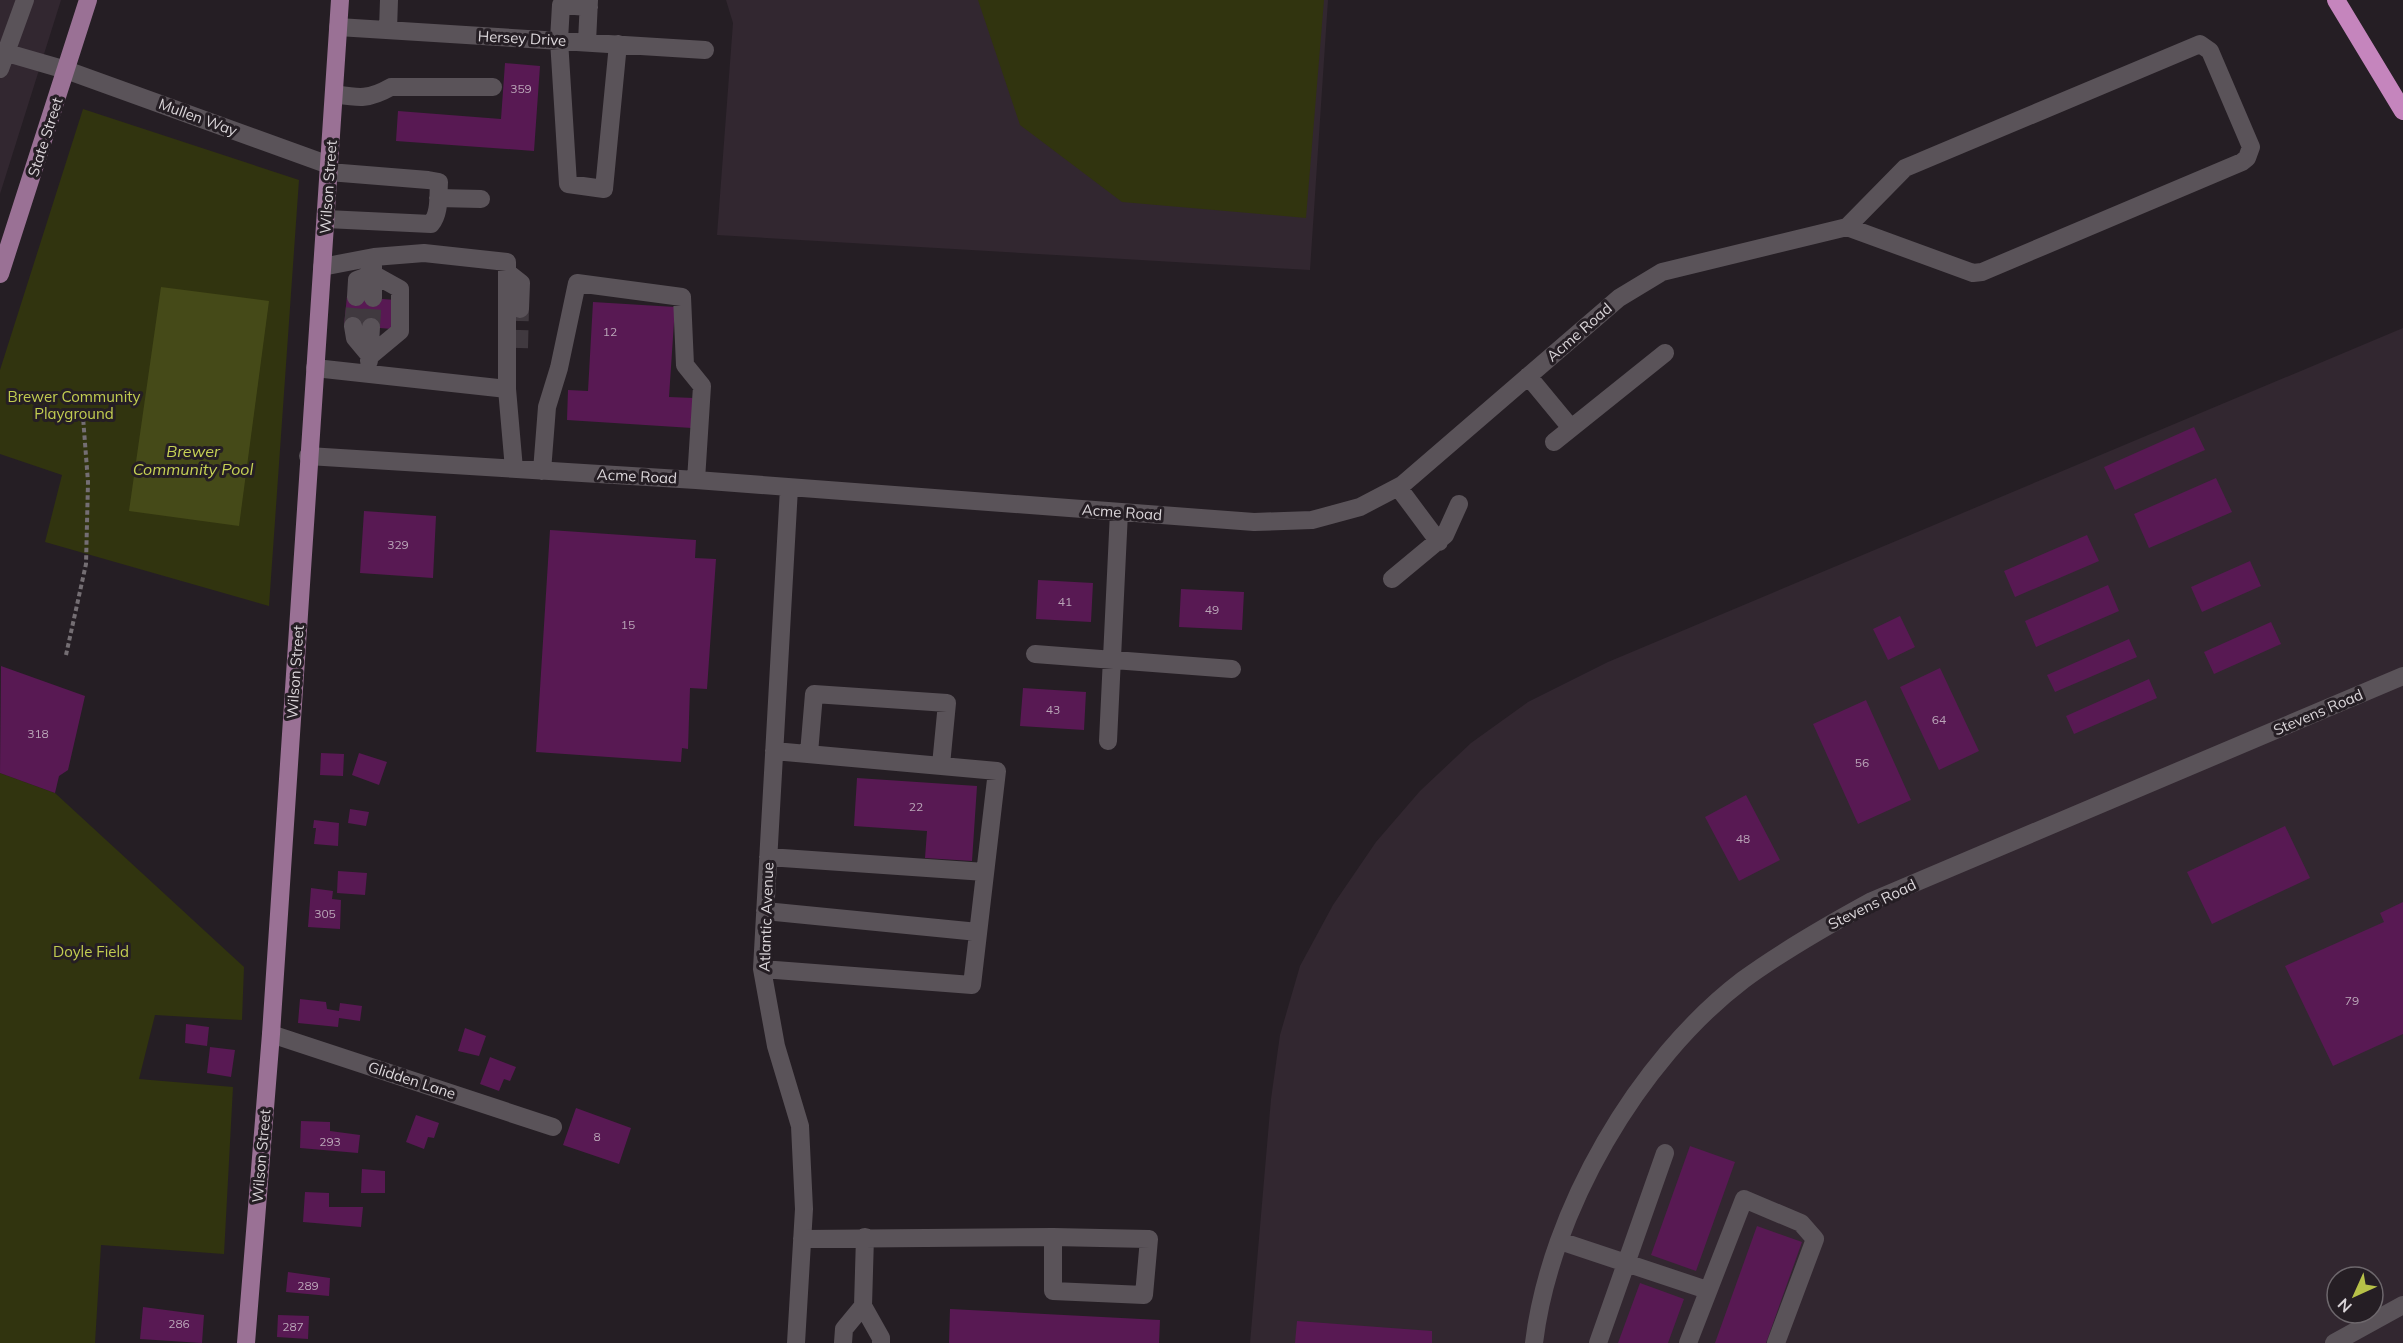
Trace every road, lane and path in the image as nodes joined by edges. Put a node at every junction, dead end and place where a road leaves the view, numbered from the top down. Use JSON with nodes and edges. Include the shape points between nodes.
{"nodes":[{"id":1,"x":25,"y":0,"type":"edge"},
{"id":2,"x":88,"y":0,"type":"edge"},
{"id":3,"x":340,"y":0,"type":"edge"},
{"id":4,"x":389,"y":0,"type":"edge"},
{"id":5,"x":2336,"y":0,"type":"edge"},
{"id":6,"x":589,"y":4,"type":"edge"},
{"id":7,"x":338,"y":27,"type":"junction"},
{"id":8,"x":388,"y":30,"type":"junction"},
{"id":9,"x":560,"y":40,"type":"junction"},
{"id":10,"x":587,"y":42,"type":"junction"},
{"id":11,"x":618,"y":44,"type":"junction"},
{"id":12,"x":705,"y":50,"type":"dead end"},
{"id":13,"x":2,"y":58,"type":"edge"},
{"id":14,"x":66,"y":70,"type":"junction"},
{"id":15,"x":493,"y":87,"type":"dead end"},
{"id":16,"x":334,"y":94,"type":"junction"},
{"id":17,"x":2403,"y":111,"type":"edge"},
{"id":18,"x":329,"y":169,"type":"junction"},
{"id":19,"x":438,"y":198,"type":"junction"},
{"id":20,"x":481,"y":199,"type":"dead end"},
{"id":21,"x":326,"y":219,"type":"junction"},
{"id":22,"x":1848,"y":227,"type":"junction"},
{"id":23,"x":373,"y":266,"type":"junction"},
{"id":24,"x":322,"y":267,"type":"junction"},
{"id":25,"x":507,"y":272,"type":"junction"},
{"id":26,"x":0,"y":274,"type":"edge"},
{"id":27,"x":364,"y":297,"type":"tunnel mouth"},
{"id":28,"x":520,"y":309,"type":"tunnel mouth"},
{"id":29,"x":362,"y":327,"type":"tunnel mouth"},
{"id":30,"x":519,"y":348,"type":"tunnel mouth"},
{"id":31,"x":1665,"y":353,"type":"dead end"},
{"id":32,"x":370,"y":356,"type":"junction"},
{"id":33,"x":315,"y":368,"type":"junction"},
{"id":34,"x":368,"y":374,"type":"junction"},
{"id":35,"x":1528,"y":376,"type":"junction"},
{"id":36,"x":506,"y":383,"type":"junction"},
{"id":37,"x":83,"y":417,"type":"dead end"},
{"id":38,"x":1571,"y":428,"type":"junction"},
{"id":39,"x":1554,"y":442,"type":"dead end"},
{"id":40,"x":308,"y":456,"type":"junction"},
{"id":41,"x":514,"y":469,"type":"junction"},
{"id":42,"x":542,"y":471,"type":"junction"},
{"id":43,"x":696,"y":480,"type":"junction"},
{"id":44,"x":1398,"y":487,"type":"junction"},
{"id":45,"x":789,"y":488,"type":"junction"},
{"id":46,"x":1459,"y":504,"type":"dead end"},
{"id":47,"x":1119,"y":512,"type":"junction"},
{"id":48,"x":1439,"y":542,"type":"junction"},
{"id":49,"x":1392,"y":579,"type":"dead end"},
{"id":50,"x":1035,"y":654,"type":"dead end"},
{"id":51,"x":66,"y":655,"type":"dead end"},
{"id":52,"x":1113,"y":660,"type":"junction"},
{"id":53,"x":1232,"y":669,"type":"dead end"},
{"id":54,"x":2403,"y":676,"type":"edge"},
{"id":55,"x":1108,"y":741,"type":"dead end"},
{"id":56,"x":774,"y":751,"type":"junction"},
{"id":57,"x":809,"y":753,"type":"junction"},
{"id":58,"x":941,"y":765,"type":"junction"},
{"id":59,"x":768,"y":857,"type":"junction"},
{"id":60,"x":985,"y":872,"type":"junction"},
{"id":61,"x":765,"y":911,"type":"junction"},
{"id":62,"x":978,"y":932,"type":"junction"},
{"id":63,"x":762,"y":969,"type":"junction"},
{"id":64,"x":271,"y":1034,"type":"junction"},
{"id":65,"x":553,"y":1127,"type":"dead end"},
{"id":66,"x":1665,"y":1153,"type":"dead end"},
{"id":67,"x":865,"y":1237,"type":"junction"},
{"id":68,"x":1053,"y":1237,"type":"junction"},
{"id":69,"x":802,"y":1239,"type":"junction"},
{"id":70,"x":1560,"y":1241,"type":"junction"},
{"id":71,"x":1626,"y":1263,"type":"junction"},
{"id":72,"x":1707,"y":1290,"type":"junction"},
{"id":73,"x":2403,"y":1305,"type":"edge"},
{"id":74,"x":863,"y":1306,"type":"junction"},
{"id":75,"x":246,"y":1343,"type":"edge"},
{"id":76,"x":796,"y":1343,"type":"edge"},
{"id":77,"x":843,"y":1343,"type":"edge"},
{"id":78,"x":881,"y":1343,"type":"edge"},
{"id":79,"x":1534,"y":1343,"type":"edge"},
{"id":80,"x":1598,"y":1343,"type":"edge"},
{"id":81,"x":1688,"y":1343,"type":"edge"},
{"id":82,"x":1776,"y":1343,"type":"edge"},
{"id":83,"x":2334,"y":1343,"type":"edge"}],
"edges":[{"from":1,"to":13,"type":"street"},
{"from":2,"to":14,"type":"main road","name":"State Street"},
{"from":3,"to":7,"type":"main road","name":"Wilson Street"},
{"from":4,"to":8,"type":"street"},
{"from":5,"to":17,"type":"highway"},
{"from":6,"to":9,"type":"street","via":[[561,5]]},
{"from":6,"to":10,"type":"street"},
{"from":7,"to":8,"type":"street","name":"Hersey Drive"},
{"from":7,"to":16,"type":"main road","name":"Wilson Street"},
{"from":8,"to":9,"type":"street","name":"Hersey Drive"},
{"from":9,"to":10,"type":"street","name":"Hersey Drive"},
{"from":9,"to":11,"type":"street","via":[[568,184],[604,189]]},
{"from":10,"to":11,"type":"street","name":"Hersey Drive"},
{"from":11,"to":12,"type":"street","name":"Hersey Drive"},
{"from":13,"to":14,"type":"street","name":"Mullen Way"},
{"from":14,"to":18,"type":"street","name":"Mullen Way"},
{"from":14,"to":26,"type":"main road","name":"State Street"},
{"from":15,"to":16,"type":"street","via":[[391,87],[365,98]]},
{"from":16,"to":18,"type":"main road","name":"Wilson Street"},
{"from":18,"to":19,"type":"street","name":"Mullen Way","via":[[439,182]]},
{"from":18,"to":21,"type":"main road","name":"Wilson Street"},
{"from":19,"to":20,"type":"street"},
{"from":19,"to":21,"type":"street","via":[[437,217],[431,224]]},
{"from":21,"to":24,"type":"main road","name":"Wilson Street"},
{"from":22,"to":22,"type":"street","via":[[1905,168],[2200,44],[2210,51],[2251,147],[2242,162],[1982,272],[1967,272]]},
{"from":22,"to":35,"type":"street","name":"Acme Road","via":[[1662,272],[1619,298]]},
{"from":23,"to":24,"type":"street"},
{"from":23,"to":25,"type":"street","via":[[424,253],[507,262]]},
{"from":23,"to":27,"type":"street","via":[[357,280]]},
{"from":23,"to":32,"type":"street","via":[[400,289],[400,331]]},
{"from":24,"to":33,"type":"main road","name":"Wilson Street"},
{"from":25,"to":28,"type":"street","via":[[521,283]]},
{"from":25,"to":36,"type":"street"},
{"from":29,"to":32,"type":"street"},
{"from":30,"to":36,"type":"street","via":[[515,370]]},
{"from":31,"to":38,"type":"street"},
{"from":32,"to":34,"type":"street"},
{"from":33,"to":34,"type":"street"},
{"from":33,"to":40,"type":"main road","name":"Wilson Street"},
{"from":34,"to":36,"type":"street"},
{"from":35,"to":38,"type":"street"},
{"from":35,"to":44,"type":"street","name":"Acme Road"},
{"from":36,"to":41,"type":"street"},
{"from":37,"to":51,"type":"path","via":[[88,482],[86,564]]},
{"from":38,"to":39,"type":"street"},
{"from":40,"to":41,"type":"street","name":"Acme Road"},
{"from":40,"to":64,"type":"main road","name":"Wilson Street"},
{"from":41,"to":42,"type":"street","name":"Acme Road"},
{"from":42,"to":43,"type":"street","name":"Acme Road"},
{"from":42,"to":43,"type":"street","via":[[547,407],[577,283],[682,297],[686,365],[702,386]]},
{"from":43,"to":45,"type":"street","name":"Acme Road"},
{"from":44,"to":47,"type":"street","name":"Acme Road","via":[[1360,507],[1312,520],[1254,522]]},
{"from":44,"to":48,"type":"street"},
{"from":45,"to":47,"type":"street","name":"Acme Road"},
{"from":45,"to":56,"type":"street","name":"Atlantic Avenue"},
{"from":46,"to":48,"type":"street"},
{"from":47,"to":52,"type":"street"},
{"from":48,"to":49,"type":"street"},
{"from":50,"to":52,"type":"street"},
{"from":52,"to":53,"type":"street"},
{"from":52,"to":55,"type":"street"},
{"from":54,"to":70,"type":"street","name":"Stevens Road","via":[[1872,901],[1808,936],[1743,981],[1688,1029],[1646,1078],[1589,1172]]},
{"from":56,"to":57,"type":"street"},
{"from":56,"to":59,"type":"street","name":"Atlantic Avenue"},
{"from":57,"to":58,"type":"street"},
{"from":57,"to":58,"type":"street","via":[[814,694],[947,703]]},
{"from":58,"to":60,"type":"street","via":[[997,771]]},
{"from":59,"to":60,"type":"street"},
{"from":59,"to":61,"type":"street","name":"Atlantic Avenue"},
{"from":60,"to":62,"type":"street"},
{"from":61,"to":62,"type":"street"},
{"from":61,"to":63,"type":"street","name":"Atlantic Avenue"},
{"from":62,"to":63,"type":"street","via":[[972,985]]},
{"from":63,"to":69,"type":"street","name":"Atlantic Avenue","via":[[776,1046],[800,1126]]},
{"from":64,"to":65,"type":"street","name":"Glidden Lane"},
{"from":64,"to":75,"type":"main road","name":"Wilson Street"},
{"from":66,"to":71,"type":"street"},
{"from":67,"to":68,"type":"street"},
{"from":67,"to":69,"type":"street"},
{"from":67,"to":74,"type":"street"},
{"from":68,"to":68,"type":"street","via":[[1053,1291],[1144,1295],[1149,1239]]},
{"from":69,"to":76,"type":"street","name":"Atlantic Avenue"},
{"from":70,"to":71,"type":"street"},
{"from":70,"to":79,"type":"street","name":"Stevens Road"},
{"from":71,"to":72,"type":"street"},
{"from":71,"to":80,"type":"street"},
{"from":72,"to":81,"type":"street"},
{"from":72,"to":82,"type":"street","via":[[1744,1199],[1801,1223],[1815,1239]]},
{"from":73,"to":83,"type":"street"},
{"from":74,"to":77,"type":"street","via":[[844,1329]]},
{"from":74,"to":78,"type":"street"}]}
